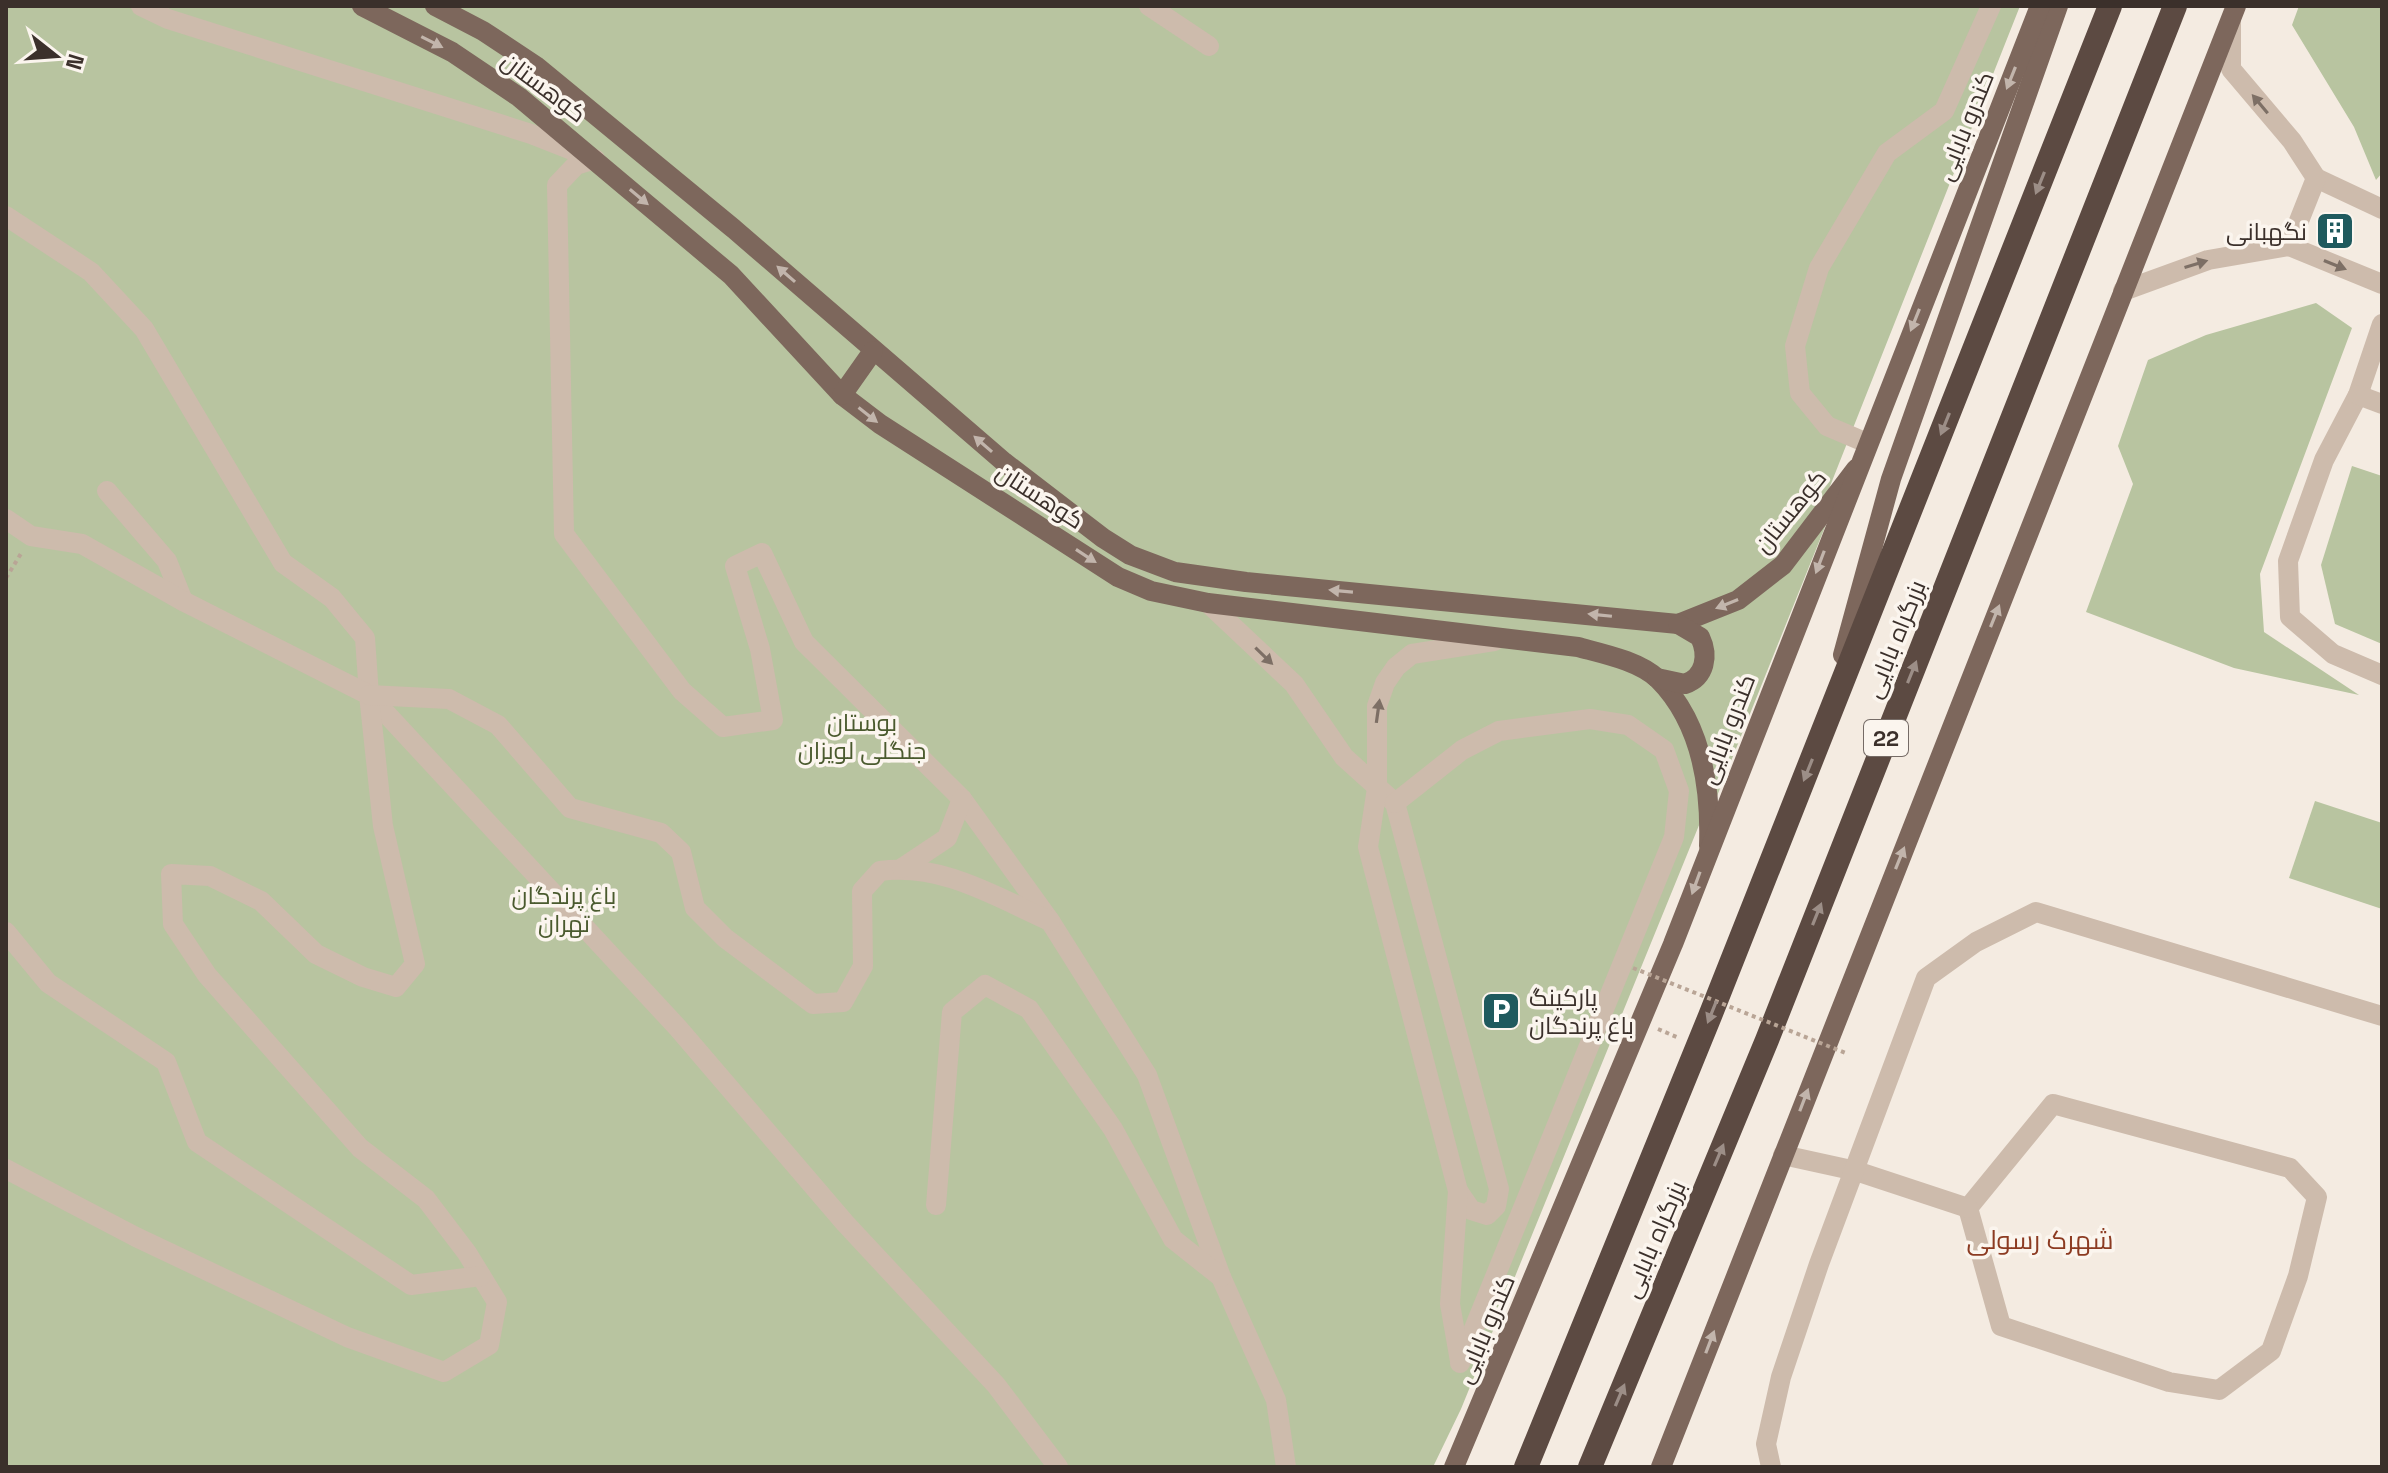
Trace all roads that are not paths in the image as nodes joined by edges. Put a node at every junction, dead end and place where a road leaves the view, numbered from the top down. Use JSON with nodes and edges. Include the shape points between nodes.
{"nodes":[{"id":1,"x":141,"y":6,"type":"edge"},
{"id":2,"x":362,"y":6,"type":"edge"},
{"id":3,"x":435,"y":6,"type":"edge"},
{"id":4,"x":1149,"y":6,"type":"edge"},
{"id":5,"x":1991,"y":6,"type":"edge"},
{"id":6,"x":2040,"y":6,"type":"edge"},
{"id":7,"x":2058,"y":6,"type":"edge"},
{"id":8,"x":2110,"y":6,"type":"edge"},
{"id":9,"x":2175,"y":6,"type":"edge"},
{"id":10,"x":2234,"y":12,"type":"edge"},
{"id":11,"x":1209,"y":46,"type":"dead end"},
{"id":12,"x":595,"y":159,"type":"junction"},
{"id":13,"x":2316,"y":178,"type":"junction"},
{"id":14,"x":2382,"y":209,"type":"edge"},
{"id":15,"x":6,"y":216,"type":"edge"},
{"id":16,"x":2289,"y":246,"type":"junction"},
{"id":17,"x":2382,"y":284,"type":"edge"},
{"id":18,"x":2123,"y":291,"type":"junction"},
{"id":19,"x":2382,"y":324,"type":"edge"},
{"id":20,"x":873,"y":351,"type":"junction"},
{"id":21,"x":842,"y":395,"type":"junction"},
{"id":22,"x":2358,"y":395,"type":"junction"},
{"id":23,"x":2382,"y":404,"type":"edge"},
{"id":24,"x":1867,"y":443,"type":"junction"},
{"id":25,"x":1856,"y":469,"type":"junction"},
{"id":26,"x":107,"y":491,"type":"dead end"},
{"id":27,"x":6,"y":519,"type":"edge"},
{"id":28,"x":183,"y":601,"type":"junction"},
{"id":29,"x":1208,"y":603,"type":"junction"},
{"id":30,"x":1678,"y":624,"type":"junction"},
{"id":31,"x":1514,"y":639,"type":"junction"},
{"id":32,"x":2382,"y":675,"type":"edge"},
{"id":33,"x":1657,"y":678,"type":"junction"},
{"id":34,"x":369,"y":695,"type":"junction"},
{"id":35,"x":1821,"y":738,"type":"junction"},
{"id":36,"x":1377,"y":788,"type":"junction"},
{"id":37,"x":962,"y":799,"type":"junction"},
{"id":38,"x":1395,"y":803,"type":"junction"},
{"id":39,"x":1709,"y":846,"type":"junction"},
{"id":40,"x":902,"y":868,"type":"junction"},
{"id":41,"x":1050,"y":921,"type":"junction"},
{"id":42,"x":6,"y":932,"type":"edge"},
{"id":43,"x":2382,"y":1016,"type":"edge"},
{"id":44,"x":1783,"y":1155,"type":"junction"},
{"id":45,"x":6,"y":1169,"type":"edge"},
{"id":46,"x":1856,"y":1171,"type":"junction"},
{"id":47,"x":1458,"y":1191,"type":"junction"},
{"id":48,"x":936,"y":1205,"type":"dead end"},
{"id":49,"x":1968,"y":1208,"type":"junction"},
{"id":50,"x":481,"y":1276,"type":"junction"},
{"id":51,"x":1221,"y":1277,"type":"junction"},
{"id":52,"x":1058,"y":1467,"type":"edge"},
{"id":53,"x":1286,"y":1467,"type":"edge"},
{"id":54,"x":1454,"y":1467,"type":"edge"},
{"id":55,"x":1526,"y":1467,"type":"edge"},
{"id":56,"x":1590,"y":1467,"type":"edge"},
{"id":57,"x":1661,"y":1467,"type":"edge"},
{"id":58,"x":1771,"y":1467,"type":"edge"}],
"edges":[{"from":1,"to":12,"type":"street"},
{"from":2,"to":12,"type":"main road","name":"کوهستان","one_way":true,"via":[[474,67]]},
{"from":20,"to":3,"type":"main road","name":"کوهستان","one_way":true,"via":[[536,66]]},
{"from":4,"to":11,"type":"street"},
{"from":5,"to":24,"type":"street","via":[[1944,111],[1887,153],[1819,268],[1795,346],[1800,393],[1827,426]]},
{"from":6,"to":24,"type":"main road","name":"کندرو بابایی","one_way":true},
{"from":7,"to":35,"type":"main road","via":[[1891,479]]},
{"from":8,"to":35,"type":"highway","name":"بزرگراه بابایی","number":"22","one_way":true},
{"from":56,"to":9,"type":"highway","name":"بزرگراه بابایی","number":"22","one_way":true,"via":[[1767,1040]]},
{"from":13,"to":10,"type":"street","one_way":true,"via":[[2231,69]]},
{"from":10,"to":18,"type":"main road"},
{"from":12,"to":21,"type":"main road","name":"کوهستان","one_way":true,"via":[[731,275]]},
{"from":12,"to":37,"type":"street","via":[[576,165],[557,185],[564,534],[682,691],[723,727],[773,720],[760,649],[735,566],[762,553],[804,642]]},
{"from":13,"to":14,"type":"street"},
{"from":13,"to":16,"type":"street"},
{"from":15,"to":34,"type":"street","via":[[91,272],[144,329],[283,563],[332,598],[365,638]]},
{"from":16,"to":17,"type":"street","one_way":true},
{"from":18,"to":16,"type":"street","one_way":true,"via":[[2208,260]]},
{"from":44,"to":18,"type":"main road","one_way":true},
{"from":19,"to":22,"type":"street"},
{"from":20,"to":21,"type":"main road"},
{"from":30,"to":20,"type":"main road","name":"کوهستان","one_way":true,"via":[[1175,572],[1103,538]]},
{"from":21,"to":29,"type":"main road","name":"کوهستان","one_way":true,"via":[[1118,577],[1151,591]]},
{"from":22,"to":23,"type":"street"},
{"from":22,"to":32,"type":"street","via":[[2324,460],[2288,561],[2290,617],[2333,654]]},
{"from":24,"to":25,"type":"main road","name":"کندرو بابایی"},
{"from":25,"to":30,"type":"main road","name":"کوهستان","one_way":true,"via":[[1783,565],[1738,600]]},
{"from":25,"to":39,"type":"main road","name":"کندرو بابایی","one_way":true},
{"from":26,"to":28,"type":"street","via":[[167,561]]},
{"from":27,"to":28,"type":"street","via":[[31,536],[82,544]]},
{"from":28,"to":34,"type":"street"},
{"from":29,"to":31,"type":"main road","name":"کوهستان"},
{"from":29,"to":36,"type":"street","one_way":true,"via":[[1294,684],[1344,757]]},
{"from":30,"to":33,"type":"main road","via":[[1700,637],[1703,668],[1685,684]]},
{"from":31,"to":33,"type":"main road","name":"کوهستان","via":[[1602,653]]},
{"from":36,"to":31,"type":"street","one_way":true,"via":[[1377,706],[1396,667],[1412,654]]},
{"from":33,"to":39,"type":"main road","name":"کوهستان","via":[[1683,714],[1701,756]]},
{"from":34,"to":40,"type":"street","via":[[449,699],[498,725],[570,808],[661,833],[681,852],[695,908],[725,938],[813,1004],[843,1002],[863,966],[862,891],[880,871]]},
{"from":34,"to":50,"type":"street","via":[[383,826],[415,964],[396,987],[316,954],[261,901],[210,876],[171,874],[173,924],[207,975],[296,1079],[360,1148],[426,1199]]},
{"from":34,"to":52,"type":"street","via":[[678,1028],[845,1223],[996,1385]]},
{"from":35,"to":55,"type":"highway","name":"بزرگراه بابایی","number":"22","one_way":true},
{"from":36,"to":38,"type":"street"},
{"from":36,"to":47,"type":"street","via":[[1368,847]]},
{"from":37,"to":40,"type":"street","via":[[947,838]]},
{"from":37,"to":41,"type":"street"},
{"from":38,"to":47,"type":"street","via":[[1499,1189],[1496,1206],[1487,1215],[1471,1210]]},
{"from":38,"to":47,"type":"street","via":[[1462,750],[1499,731],[1590,719],[1628,725],[1664,750],[1679,791],[1674,837],[1460,1363],[1450,1304]]},
{"from":39,"to":54,"type":"main road","name":"کندرو بابایی","one_way":true},
{"from":40,"to":41,"type":"street","via":[[938,871]]},
{"from":41,"to":51,"type":"street","via":[[1147,1075]]},
{"from":42,"to":50,"type":"street","via":[[48,983],[166,1062],[197,1142],[411,1285]]},
{"from":43,"to":46,"type":"street","via":[[2036,912],[1976,942],[1926,978]]},
{"from":44,"to":46,"type":"street"},
{"from":57,"to":44,"type":"main road","one_way":true},
{"from":45,"to":50,"type":"street","via":[[347,1337],[444,1372],[489,1345],[497,1302]]},
{"from":46,"to":49,"type":"street"},
{"from":46,"to":58,"type":"street","via":[[1781,1377],[1766,1444]]},
{"from":48,"to":51,"type":"street","via":[[952,1012],[985,985],[1029,1009],[1113,1129],[1173,1239]]},
{"from":49,"to":49,"type":"street","via":[[2001,1326],[2169,1382],[2219,1390],[2271,1351],[2298,1276],[2317,1197],[2290,1168],[2053,1104]]},
{"from":51,"to":53,"type":"street","via":[[1276,1400]]}]}
